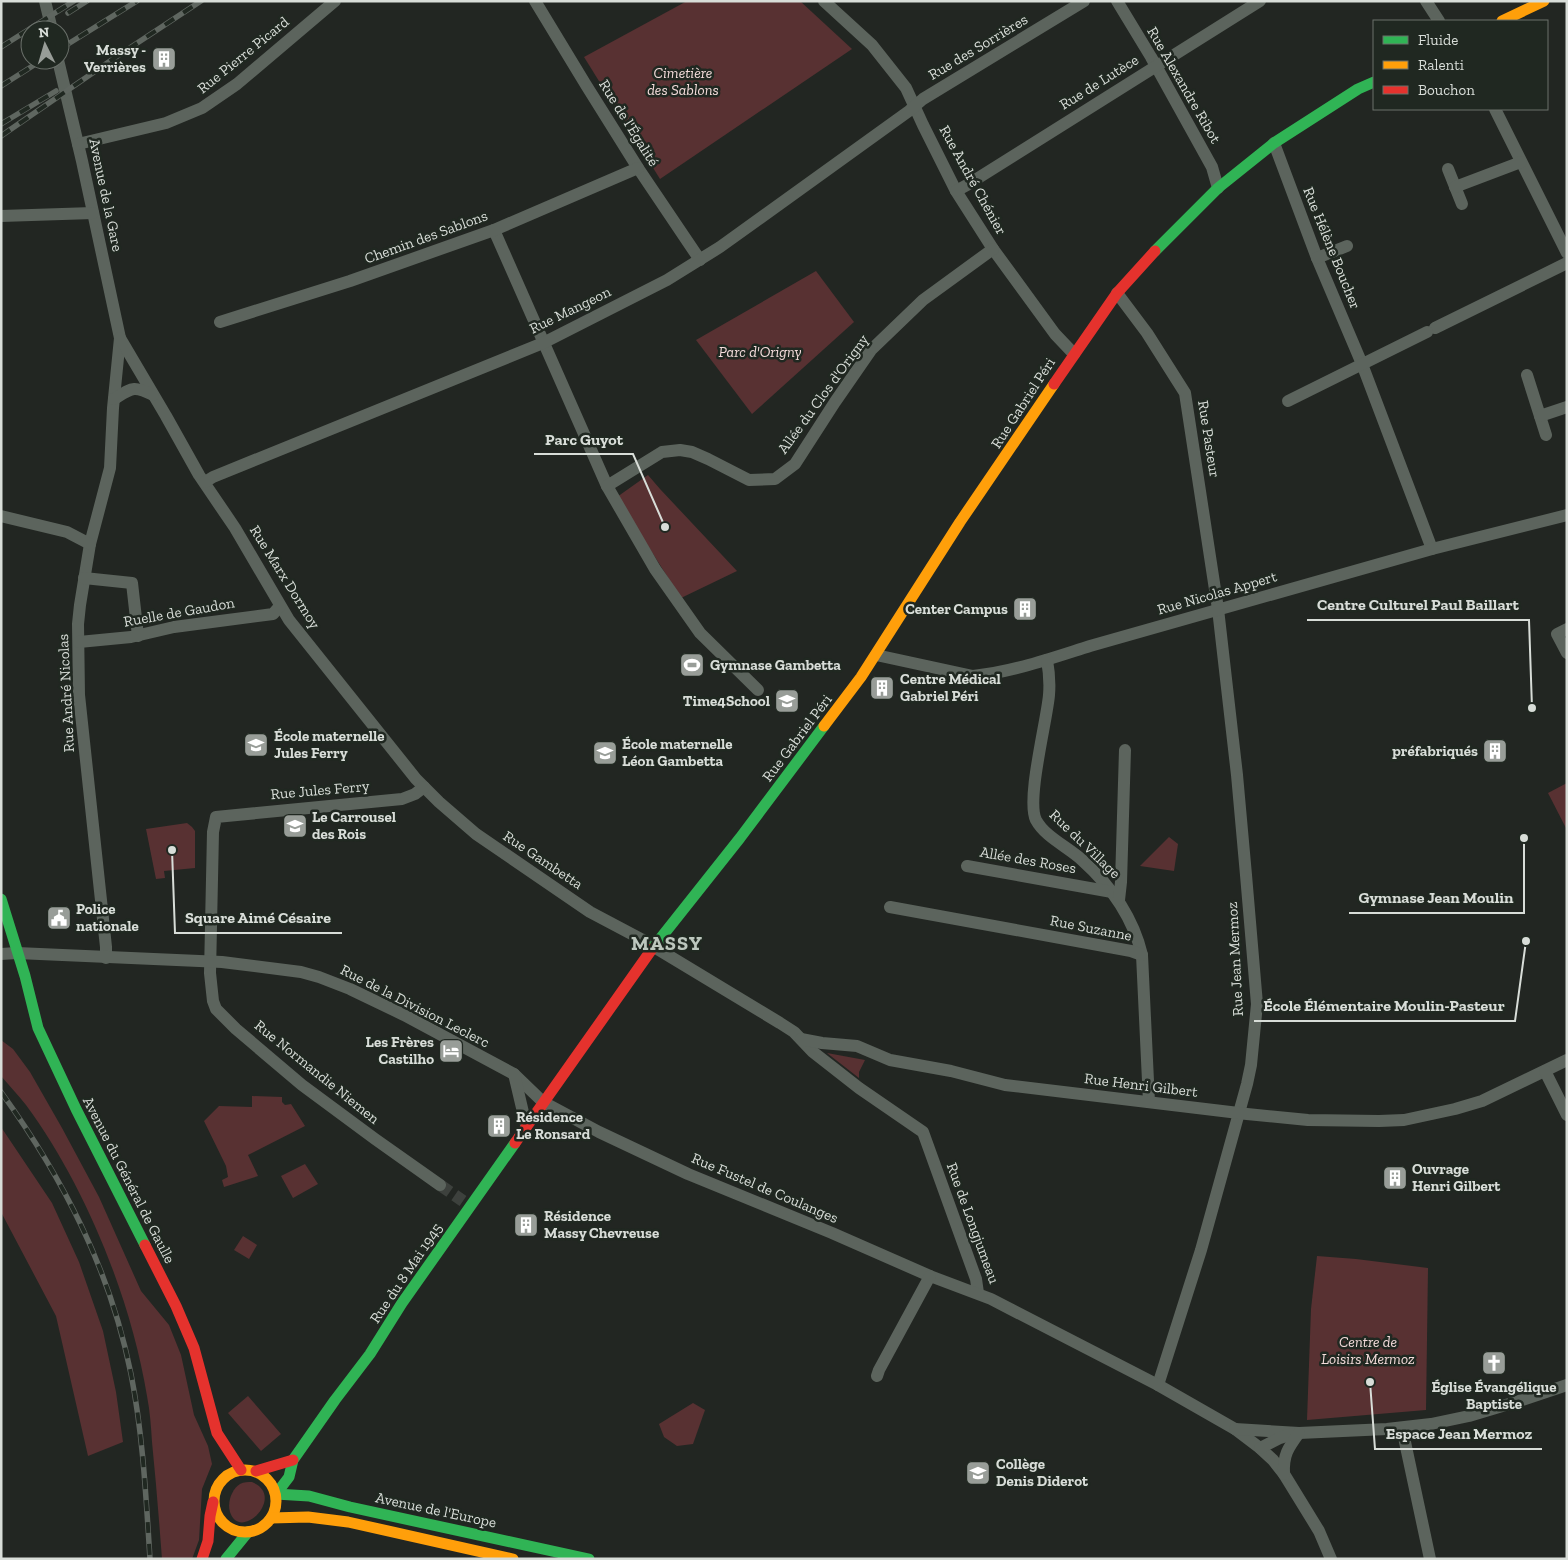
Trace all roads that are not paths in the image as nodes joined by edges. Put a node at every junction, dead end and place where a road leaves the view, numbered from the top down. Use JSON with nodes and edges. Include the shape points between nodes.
{"nodes":[{"id":1,"x":45,"y":1,"type":"edge"},
{"id":2,"x":335,"y":1,"type":"edge"},
{"id":3,"x":535,"y":1,"type":"edge"},
{"id":4,"x":824,"y":1,"type":"edge"},
{"id":5,"x":1084,"y":1,"type":"edge"},
{"id":6,"x":1117,"y":1,"type":"edge"},
{"id":7,"x":1260,"y":1,"type":"edge"},
{"id":8,"x":1426,"y":1,"type":"edge"},
{"id":9,"x":1537,"y":3,"type":"edge"},
{"id":10,"x":50,"y":20,"type":"edge"},
{"id":11,"x":1438,"y":20,"type":"edge"},
{"id":12,"x":1504,"y":20,"type":"edge"},
{"id":13,"x":1156,"y":66,"type":"junction"},
{"id":14,"x":60,"y":70,"type":"edge"},
{"id":15,"x":1373,"y":82,"type":"edge"},
{"id":16,"x":915,"y":105,"type":"junction"},
{"id":17,"x":1495,"y":110,"type":"edge"},
{"id":18,"x":1274,"y":143,"type":"junction"},
{"id":19,"x":78,"y":144,"type":"junction"},
{"id":20,"x":1521,"y":162,"type":"junction"},
{"id":21,"x":638,"y":168,"type":"junction"},
{"id":22,"x":1448,"y":168,"type":"dead end"},
{"id":23,"x":1455,"y":187,"type":"junction"},
{"id":24,"x":1218,"y":188,"type":"junction"},
{"id":25,"x":956,"y":191,"type":"junction"},
{"id":26,"x":1462,"y":204,"type":"dead end"},
{"id":27,"x":93,"y":213,"type":"junction"},
{"id":28,"x":1,"y":216,"type":"edge"},
{"id":29,"x":494,"y":230,"type":"junction"},
{"id":30,"x":1348,"y":246,"type":"dead end"},
{"id":31,"x":993,"y":249,"type":"junction"},
{"id":32,"x":1567,"y":253,"type":"edge"},
{"id":33,"x":1317,"y":258,"type":"junction"},
{"id":34,"x":700,"y":260,"type":"junction"},
{"id":35,"x":1567,"y":263,"type":"edge"},
{"id":36,"x":1117,"y":293,"type":"junction"},
{"id":37,"x":220,"y":322,"type":"dead end"},
{"id":38,"x":120,"y":338,"type":"junction"},
{"id":39,"x":543,"y":343,"type":"junction"},
{"id":40,"x":1074,"y":354,"type":"junction"},
{"id":41,"x":1362,"y":364,"type":"junction"},
{"id":42,"x":1526,"y":375,"type":"dead end"},
{"id":43,"x":154,"y":395,"type":"junction"},
{"id":44,"x":114,"y":399,"type":"junction"},
{"id":45,"x":1288,"y":401,"type":"dead end"},
{"id":46,"x":1567,"y":407,"type":"edge"},
{"id":47,"x":1540,"y":416,"type":"junction"},
{"id":48,"x":1546,"y":435,"type":"dead end"},
{"id":49,"x":205,"y":482,"type":"junction"},
{"id":50,"x":607,"y":486,"type":"junction"},
{"id":51,"x":1567,"y":515,"type":"edge"},
{"id":52,"x":1,"y":516,"type":"edge"},
{"id":53,"x":90,"y":544,"type":"junction"},
{"id":54,"x":1432,"y":550,"type":"junction"},
{"id":55,"x":84,"y":578,"type":"junction"},
{"id":56,"x":280,"y":606,"type":"junction"},
{"id":57,"x":1218,"y":610,"type":"junction"},
{"id":58,"x":1567,"y":629,"type":"edge"},
{"id":59,"x":138,"y":636,"type":"junction"},
{"id":60,"x":79,"y":642,"type":"junction"},
{"id":61,"x":1567,"y":653,"type":"edge"},
{"id":62,"x":876,"y":655,"type":"junction"},
{"id":63,"x":1047,"y":660,"type":"junction"},
{"id":64,"x":758,"y":690,"type":"dead end"},
{"id":65,"x":1125,"y":750,"type":"dead end"},
{"id":66,"x":424,"y":787,"type":"junction"},
{"id":67,"x":216,"y":817,"type":"joint"},
{"id":68,"x":967,"y":866,"type":"dead end"},
{"id":69,"x":1116,"y":896,"type":"junction"},
{"id":70,"x":1,"y":899,"type":"edge"},
{"id":71,"x":890,"y":907,"type":"dead end"},
{"id":72,"x":654,"y":948,"type":"junction"},
{"id":73,"x":17,"y":953,"type":"junction"},
{"id":74,"x":1,"y":954,"type":"edge"},
{"id":75,"x":1142,"y":955,"type":"junction"},
{"id":76,"x":106,"y":958,"type":"junction"},
{"id":77,"x":210,"y":961,"type":"junction"},
{"id":78,"x":801,"y":1039,"type":"junction"},
{"id":79,"x":1567,"y":1060,"type":"edge"},
{"id":80,"x":1545,"y":1071,"type":"junction"},
{"id":81,"x":514,"y":1074,"type":"junction"},
{"id":82,"x":543,"y":1102,"type":"junction"},
{"id":83,"x":1149,"y":1102,"type":"junction"},
{"id":84,"x":1238,"y":1113,"type":"junction"},
{"id":85,"x":1567,"y":1116,"type":"edge"},
{"id":86,"x":526,"y":1126,"type":"junction"},
{"id":87,"x":440,"y":1185,"type":"tunnel mouth"},
{"id":88,"x":930,"y":1276,"type":"junction"},
{"id":89,"x":978,"y":1293,"type":"junction"},
{"id":90,"x":877,"y":1376,"type":"dead end"},
{"id":91,"x":1158,"y":1384,"type":"junction"},
{"id":92,"x":1567,"y":1385,"type":"edge"},
{"id":93,"x":1402,"y":1428,"type":"junction"},
{"id":94,"x":1235,"y":1429,"type":"junction"},
{"id":95,"x":1299,"y":1433,"type":"junction"},
{"id":96,"x":1260,"y":1448,"type":"junction"},
{"id":97,"x":293,"y":1460,"type":"junction"},
{"id":98,"x":241,"y":1470,"type":"junction"},
{"id":99,"x":256,"y":1471,"type":"junction"},
{"id":100,"x":1284,"y":1474,"type":"junction"},
{"id":101,"x":276,"y":1494,"type":"junction"},
{"id":102,"x":214,"y":1499,"type":"junction"},
{"id":103,"x":272,"y":1518,"type":"junction"},
{"id":104,"x":248,"y":1532,"type":"junction"},
{"id":105,"x":202,"y":1559,"type":"edge"},
{"id":106,"x":226,"y":1559,"type":"edge"},
{"id":107,"x":513,"y":1559,"type":"edge"},
{"id":108,"x":589,"y":1559,"type":"edge"},
{"id":109,"x":1331,"y":1559,"type":"edge"},
{"id":110,"x":1430,"y":1559,"type":"edge"}],
"edges":[{"from":1,"to":10,"type":"street"},
{"from":2,"to":19,"type":"street","name":"Rue Pierre Picard","via":[[238,84],[202,108],[166,123]]},
{"from":3,"to":21,"type":"street","name":"Rue de l'Égalité"},
{"from":4,"to":16,"type":"street","name":"Rue André Chénier","via":[[880,54]]},
{"from":5,"to":16,"type":"street","name":"Rue des Sorrières"},
{"from":6,"to":13,"type":"street","name":"Rue Alexandre Ribot"},
{"from":7,"to":13,"type":"street","name":"Rue de Lutèce"},
{"from":8,"to":11,"type":"street"},
{"from":9,"to":12,"type":"street"},
{"from":13,"to":24,"type":"street","name":"Rue Alexandre Ribot","via":[[1212,167]]},
{"from":13,"to":25,"type":"street","name":"Rue de Lutèce"},
{"from":14,"to":19,"type":"street","name":"Avenue de la Gare"},
{"from":15,"to":18,"type":"street","name":"Rue Gabriel Péri"},
{"from":16,"to":25,"type":"street","name":"Rue André Chénier"},
{"from":16,"to":34,"type":"street","name":"Rue Mangeon"},
{"from":17,"to":20,"type":"street"},
{"from":18,"to":24,"type":"street","name":"Rue Gabriel Péri"},
{"from":18,"to":33,"type":"street","name":"Rue Hélène Boucher"},
{"from":19,"to":27,"type":"street","name":"Avenue de la Gare"},
{"from":20,"to":23,"type":"street"},
{"from":20,"to":32,"type":"street"},
{"from":21,"to":29,"type":"street","name":"Chemin des Sablons"},
{"from":21,"to":34,"type":"street","name":"Rue de l'Égalité"},
{"from":22,"to":23,"type":"street"},
{"from":23,"to":26,"type":"street"},
{"from":24,"to":36,"type":"street","name":"Rue Gabriel Péri","via":[[1148,257]]},
{"from":25,"to":31,"type":"street","name":"Rue André Chénier"},
{"from":27,"to":28,"type":"street"},
{"from":27,"to":38,"type":"street","name":"Avenue de la Gare"},
{"from":29,"to":37,"type":"street","name":"Chemin des Sablons","via":[[350,281]]},
{"from":29,"to":39,"type":"street"},
{"from":30,"to":33,"type":"street"},
{"from":31,"to":40,"type":"street","name":"Rue André Chénier","via":[[1055,334]]},
{"from":31,"to":50,"type":"street","name":"Allée du Clos d'Origny","via":[[923,300],[871,350],[795,464],[775,479],[749,480],[692,452],[680,450],[662,452]]},
{"from":33,"to":41,"type":"street","name":"Rue Hélène Boucher"},
{"from":34,"to":39,"type":"street","name":"Rue Mangeon"},
{"from":35,"to":41,"type":"street"},
{"from":36,"to":40,"type":"street","name":"Rue Gabriel Péri"},
{"from":36,"to":57,"type":"street","name":"Rue Pasteur","via":[[1185,393]]},
{"from":38,"to":43,"type":"street","name":"Rue Marx Dormoy"},
{"from":38,"to":44,"type":"street","name":"Rue André Nicolas"},
{"from":39,"to":49,"type":"street","name":"Rue Mangeon","via":[[213,476]]},
{"from":39,"to":50,"type":"street"},
{"from":40,"to":62,"type":"street","name":"Rue Gabriel Péri","via":[[955,530]]},
{"from":41,"to":45,"type":"street"},
{"from":41,"to":54,"type":"street","name":"Rue Hélène Boucher"},
{"from":42,"to":47,"type":"street"},
{"from":43,"to":44,"type":"street","via":[[135,388]]},
{"from":43,"to":49,"type":"street","name":"Rue Marx Dormoy"},
{"from":44,"to":53,"type":"street","name":"Rue André Nicolas","via":[[110,468]]},
{"from":46,"to":47,"type":"street"},
{"from":47,"to":48,"type":"street"},
{"from":49,"to":56,"type":"street","name":"Rue Marx Dormoy"},
{"from":50,"to":64,"type":"street","via":[[655,569],[700,633]]},
{"from":51,"to":54,"type":"street","name":"Rue Nicolas Appert"},
{"from":52,"to":53,"type":"street","via":[[67,532]]},
{"from":53,"to":55,"type":"street","name":"Rue André Nicolas"},
{"from":54,"to":57,"type":"street","name":"Rue Nicolas Appert"},
{"from":55,"to":59,"type":"street","via":[[132,583]]},
{"from":55,"to":60,"type":"street","name":"Rue André Nicolas"},
{"from":56,"to":59,"type":"street","name":"Ruelle de Gaudon","via":[[273,614],[174,627]]},
{"from":56,"to":66,"type":"street","name":"Rue Marx Dormoy"},
{"from":57,"to":63,"type":"street","name":"Rue Nicolas Appert"},
{"from":57,"to":84,"type":"street","name":"Rue Jean Mermoz","via":[[1237,775],[1257,1004],[1251,1065]]},
{"from":58,"to":61,"type":"street","via":[[1557,634]]},
{"from":59,"to":60,"type":"street","name":"Ruelle de Gaudon"},
{"from":60,"to":76,"type":"street","name":"Rue André Nicolas","via":[[79,695]]},
{"from":62,"to":63,"type":"street","name":"Rue Nicolas Appert","via":[[973,676]]},
{"from":62,"to":72,"type":"street","name":"Rue Gabriel Péri"},
{"from":63,"to":69,"type":"street","name":"Rue du Village","via":[[1049,694],[1033,797],[1035,818]]},
{"from":65,"to":69,"type":"street","via":[[1121,882]]},
{"from":66,"to":67,"type":"street","name":"Rue Jules Ferry","via":[[402,799]]},
{"from":66,"to":72,"type":"street","name":"Rue Gambetta","via":[[476,834],[590,912]]},
{"from":67,"to":77,"type":"street","name":"Rue Normandie Niemen"},
{"from":68,"to":69,"type":"street","name":"Allée des Roses"},
{"from":69,"to":75,"type":"street","name":"Rue du Village","via":[[1138,939]]},
{"from":70,"to":73,"type":"street","name":"Avenue du Général de Gaulle"},
{"from":71,"to":75,"type":"street","name":"Rue Suzanne"},
{"from":72,"to":78,"type":"street","name":"Rue de Longjumeau","via":[[780,1023]]},
{"from":72,"to":82,"type":"street","name":"Rue Gabriel Péri"},
{"from":73,"to":74,"type":"street","name":"Rue de la Division Leclerc"},
{"from":73,"to":76,"type":"street","name":"Rue de la Division Leclerc"},
{"from":73,"to":98,"type":"street","name":"Avenue du Général de Gaulle","via":[[38,1028],[176,1306],[194,1348],[216,1433]]},
{"from":75,"to":83,"type":"street","name":"Rue Suzanne"},
{"from":76,"to":77,"type":"street","name":"Rue de la Division Leclerc"},
{"from":77,"to":81,"type":"street","name":"Rue de la Division Leclerc","via":[[319,976],[404,1015]]},
{"from":77,"to":87,"type":"street","name":"Rue Normandie Niemen","via":[[216,1009],[236,1029],[302,1085]]},
{"from":78,"to":83,"type":"street","name":"Rue Henri Gilbert","via":[[857,1046],[890,1060],[1005,1085]]},
{"from":78,"to":89,"type":"street","name":"Rue de Longjumeau","via":[[851,1082],[923,1132],[976,1279]]},
{"from":79,"to":80,"type":"street","name":"Rue Henri Gilbert"},
{"from":80,"to":84,"type":"street","name":"Rue Henri Gilbert","via":[[1482,1101],[1404,1120],[1308,1120]]},
{"from":80,"to":85,"type":"street"},
{"from":81,"to":82,"type":"street","name":"Rue de la Division Leclerc"},
{"from":81,"to":86,"type":"street"},
{"from":82,"to":86,"type":"street","name":"Rue du 8 Mai 1945"},
{"from":82,"to":88,"type":"street","name":"Rue Fustel de Coulanges","via":[[663,1163]]},
{"from":83,"to":84,"type":"street","name":"Rue Henri Gilbert"},
{"from":84,"to":91,"type":"street","name":"Rue Jean Mermoz","via":[[1201,1250]]},
{"from":86,"to":97,"type":"street","name":"Rue du 8 Mai 1945","via":[[466,1203],[370,1354]]},
{"from":88,"to":89,"type":"street","name":"Rue Fustel de Coulanges"},
{"from":88,"to":90,"type":"street"},
{"from":89,"to":91,"type":"street","name":"Rue de Longjumeau"},
{"from":91,"to":94,"type":"street","name":"Rue de Longjumeau"},
{"from":92,"to":93,"type":"street","via":[[1468,1416]]},
{"from":93,"to":95,"type":"street"},
{"from":93,"to":110,"type":"street"},
{"from":94,"to":95,"type":"street"},
{"from":94,"to":96,"type":"street","name":"Rue de Longjumeau"},
{"from":95,"to":96,"type":"street"},
{"from":95,"to":100,"type":"street","via":[[1283,1460]]},
{"from":96,"to":100,"type":"street","name":"Rue de Longjumeau"},
{"from":97,"to":99,"type":"street"},
{"from":97,"to":101,"type":"street","name":"Rue du 8 Mai 1945","via":[[289,1477]]},
{"from":98,"to":99,"type":"street"},
{"from":98,"to":102,"type":"street","via":[[222,1480]]},
{"from":99,"to":101,"type":"street","via":[[272,1484]]},
{"from":100,"to":109,"type":"street","name":"Rue de Longjumeau","via":[[1319,1531]]},
{"from":101,"to":103,"type":"street"},
{"from":101,"to":108,"type":"street","name":"Avenue de l'Europe","via":[[309,1496]]},
{"from":102,"to":104,"type":"street","via":[[218,1516],[224,1523]]},
{"from":102,"to":105,"type":"street"},
{"from":103,"to":104,"type":"street","via":[[259,1529]]},
{"from":103,"to":107,"type":"street","name":"Avenue de l'Europe","via":[[308,1517],[357,1524]]},
{"from":104,"to":106,"type":"street"}]}
